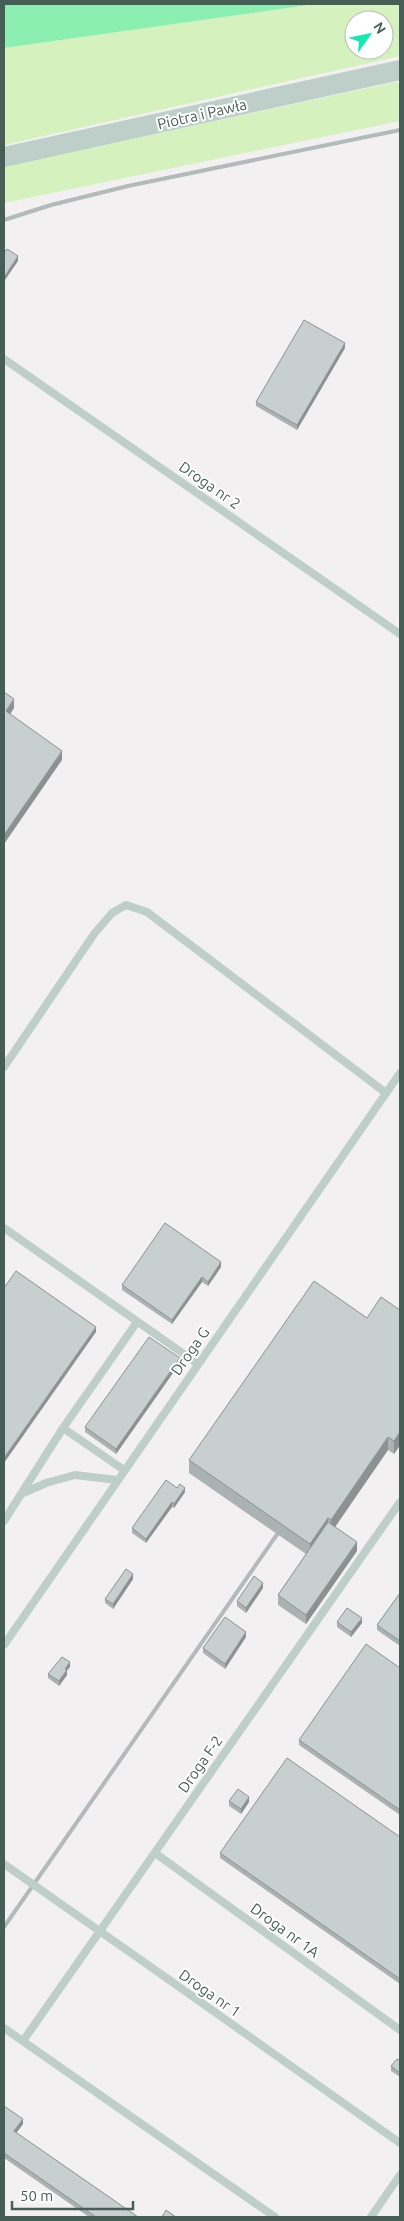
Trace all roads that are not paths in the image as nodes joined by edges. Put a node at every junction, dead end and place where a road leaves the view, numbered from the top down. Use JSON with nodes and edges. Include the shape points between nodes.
{"nodes":[{"id":1,"x":400,"y":70,"type":"edge"},
{"id":2,"x":4,"y":157,"type":"edge"},
{"id":3,"x":4,"y":359,"type":"edge"},
{"id":4,"x":400,"y":634,"type":"edge"},
{"id":5,"x":4,"y":1067,"type":"edge"},
{"id":6,"x":400,"y":1073,"type":"edge"},
{"id":7,"x":386,"y":1093,"type":"junction"},
{"id":8,"x":4,"y":1228,"type":"edge"},
{"id":9,"x":138,"y":1322,"type":"junction"},
{"id":10,"x":198,"y":1364,"type":"junction"},
{"id":11,"x":63,"y":1428,"type":"junction"},
{"id":12,"x":124,"y":1470,"type":"junction"},
{"id":13,"x":117,"y":1480,"type":"junction"},
{"id":14,"x":21,"y":1494,"type":"junction"},
{"id":15,"x":400,"y":1502,"type":"edge"},
{"id":16,"x":4,"y":1522,"type":"edge"},
{"id":17,"x":4,"y":1645,"type":"edge"},
{"id":18,"x":155,"y":1853,"type":"junction"},
{"id":19,"x":4,"y":1864,"type":"edge"},
{"id":20,"x":4,"y":2028,"type":"edge"},
{"id":21,"x":400,"y":2030,"type":"edge"},
{"id":22,"x":23,"y":2041,"type":"junction"},
{"id":23,"x":400,"y":2144,"type":"edge"},
{"id":24,"x":400,"y":2175,"type":"edge"},
{"id":25,"x":275,"y":2217,"type":"edge"},
{"id":26,"x":371,"y":2217,"type":"edge"}],
"edges":[{"from":1,"to":2,"type":"street","name":"Piotra i Pawła"},
{"from":3,"to":4,"type":"lane","name":"Droga nr 2"},
{"from":5,"to":7,"type":"lane","via":[[94,934],[112,913],[126,905],[147,912]]},
{"from":6,"to":7,"type":"lane","name":"Droga G"},
{"from":7,"to":10,"type":"lane","name":"Droga G"},
{"from":8,"to":9,"type":"lane"},
{"from":9,"to":10,"type":"lane"},
{"from":9,"to":11,"type":"lane"},
{"from":10,"to":12,"type":"lane","name":"Droga G"},
{"from":11,"to":12,"type":"lane"},
{"from":11,"to":14,"type":"lane"},
{"from":12,"to":13,"type":"lane","name":"Droga G"},
{"from":13,"to":14,"type":"lane","via":[[75,1475]]},
{"from":13,"to":17,"type":"lane","name":"Droga G"},
{"from":14,"to":16,"type":"lane"},
{"from":15,"to":18,"type":"lane","name":"Droga F-2"},
{"from":18,"to":21,"type":"lane","name":"Droga nr 1A"},
{"from":18,"to":22,"type":"lane","name":"Droga F-2"},
{"from":19,"to":23,"type":"lane","name":"Droga nr 1","bridge":true},
{"from":20,"to":22,"type":"lane"},
{"from":22,"to":25,"type":"lane"},
{"from":24,"to":26,"type":"lane"}]}
